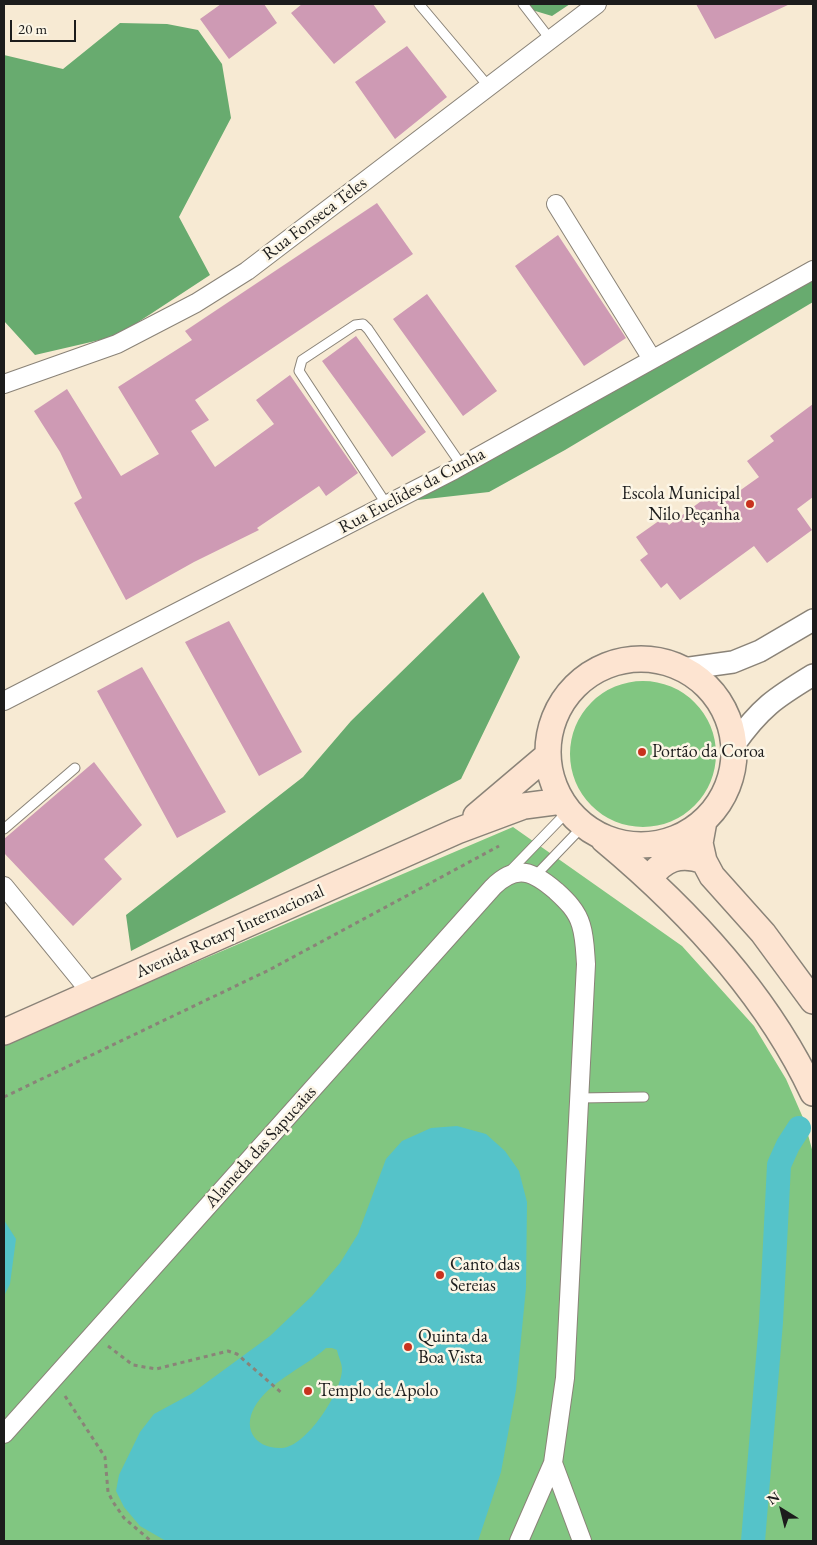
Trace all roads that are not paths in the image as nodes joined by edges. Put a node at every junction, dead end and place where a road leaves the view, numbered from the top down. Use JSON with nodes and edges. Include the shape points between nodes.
{"nodes":[{"id":1,"x":419,"y":4,"type":"edge"},
{"id":2,"x":523,"y":4,"type":"edge"},
{"id":3,"x":597,"y":4,"type":"edge"},
{"id":4,"x":550,"y":39,"type":"junction"},
{"id":5,"x":489,"y":87,"type":"junction"},
{"id":6,"x":556,"y":204,"type":"dead end"},
{"id":7,"x":813,"y":270,"type":"edge"},
{"id":8,"x":652,"y":359,"type":"junction"},
{"id":9,"x":4,"y":384,"type":"edge"},
{"id":10,"x":462,"y":466,"type":"junction"},
{"id":11,"x":387,"y":505,"type":"junction"},
{"id":12,"x":813,"y":620,"type":"edge"},
{"id":13,"x":683,"y":669,"type":"junction"},
{"id":14,"x":813,"y":675,"type":"edge"},
{"id":15,"x":4,"y":701,"type":"edge"},
{"id":16,"x":734,"y":745,"type":"junction"},
{"id":17,"x":548,"y":755,"type":"junction"},
{"id":18,"x":75,"y":768,"type":"dead end"},
{"id":19,"x":515,"y":797,"type":"junction"},
{"id":20,"x":577,"y":817,"type":"junction"},
{"id":21,"x":704,"y":821,"type":"junction"},
{"id":22,"x":4,"y":829,"type":"edge"},
{"id":23,"x":704,"y":861,"type":"junction"},
{"id":24,"x":530,"y":874,"type":"junction"},
{"id":25,"x":505,"y":876,"type":"junction"},
{"id":26,"x":649,"y":879,"type":"junction"},
{"id":27,"x":4,"y":886,"type":"edge"},
{"id":28,"x":92,"y":994,"type":"junction"},
{"id":29,"x":813,"y":1001,"type":"edge"},
{"id":30,"x":4,"y":1032,"type":"edge"},
{"id":31,"x":813,"y":1093,"type":"edge"},
{"id":32,"x":644,"y":1097,"type":"dead end"},
{"id":33,"x":579,"y":1098,"type":"junction"},
{"id":34,"x":4,"y":1434,"type":"edge"},
{"id":35,"x":553,"y":1463,"type":"junction"},
{"id":36,"x":519,"y":1541,"type":"edge"},
{"id":37,"x":582,"y":1541,"type":"edge"}],
"edges":[{"from":1,"to":5,"type":"lane"},
{"from":2,"to":4,"type":"lane"},
{"from":3,"to":4,"type":"street","name":"Rua Fonseca Teles"},
{"from":4,"to":5,"type":"street","name":"Rua Fonseca Teles"},
{"from":5,"to":9,"type":"street","name":"Rua Fonseca Teles","via":[[247,271],[196,303],[117,344]]},
{"from":6,"to":8,"type":"street"},
{"from":7,"to":8,"type":"street","name":"Rua Euclides da Cunha"},
{"from":8,"to":10,"type":"street","name":"Rua Euclides da Cunha"},
{"from":10,"to":11,"type":"street","name":"Rua Euclides da Cunha"},
{"from":10,"to":11,"type":"lane","via":[[368,328],[363,324],[355,325],[302,360],[299,371]]},
{"from":11,"to":15,"type":"street","name":"Rua Euclides da Cunha"},
{"from":12,"to":13,"type":"street","via":[[734,662]]},
{"from":13,"to":16,"type":"main road","via":[[705,684],[721,704]]},
{"from":13,"to":17,"type":"main road","via":[[669,663],[637,660],[621,662],[592,674],[577,686],[559,709]]},
{"from":14,"to":16,"type":"street","via":[[773,699]]},
{"from":16,"to":21,"type":"main road","via":[[733,768],[727,788]]},
{"from":17,"to":19,"type":"main road","name":"Avenida Rotary Internacional"},
{"from":17,"to":20,"type":"main road","via":[[552,779]]},
{"from":18,"to":22,"type":"lane"},
{"from":19,"to":20,"type":"main road","name":"Avenida Rotary Internacional","via":[[539,802]]},
{"from":19,"to":28,"type":"main road","name":"Avenida Rotary Internacional","via":[[457,831]]},
{"from":20,"to":21,"type":"main road","via":[[611,840],[635,845],[660,843],[684,834]]},
{"from":20,"to":24,"type":"lane"},
{"from":20,"to":25,"type":"lane"},
{"from":20,"to":26,"type":"main road"},
{"from":21,"to":23,"type":"main road","via":[[700,844]]},
{"from":23,"to":26,"type":"main road","via":[[684,856],[675,858],[656,868]]},
{"from":23,"to":29,"type":"main road","via":[[719,886],[763,933]]},
{"from":24,"to":25,"type":"street"},
{"from":24,"to":33,"type":"street","via":[[572,907],[581,924],[586,964]]},
{"from":25,"to":34,"type":"street","name":"Alameda das Sapucaias"},
{"from":26,"to":31,"type":"main road","via":[[691,918],[746,984],[790,1048]]},
{"from":27,"to":28,"type":"street"},
{"from":28,"to":30,"type":"main road","name":"Avenida Rotary Internacional"},
{"from":32,"to":33,"type":"lane"},
{"from":33,"to":35,"type":"street","via":[[565,1378]]},
{"from":35,"to":36,"type":"street"},
{"from":35,"to":37,"type":"street"}]}
